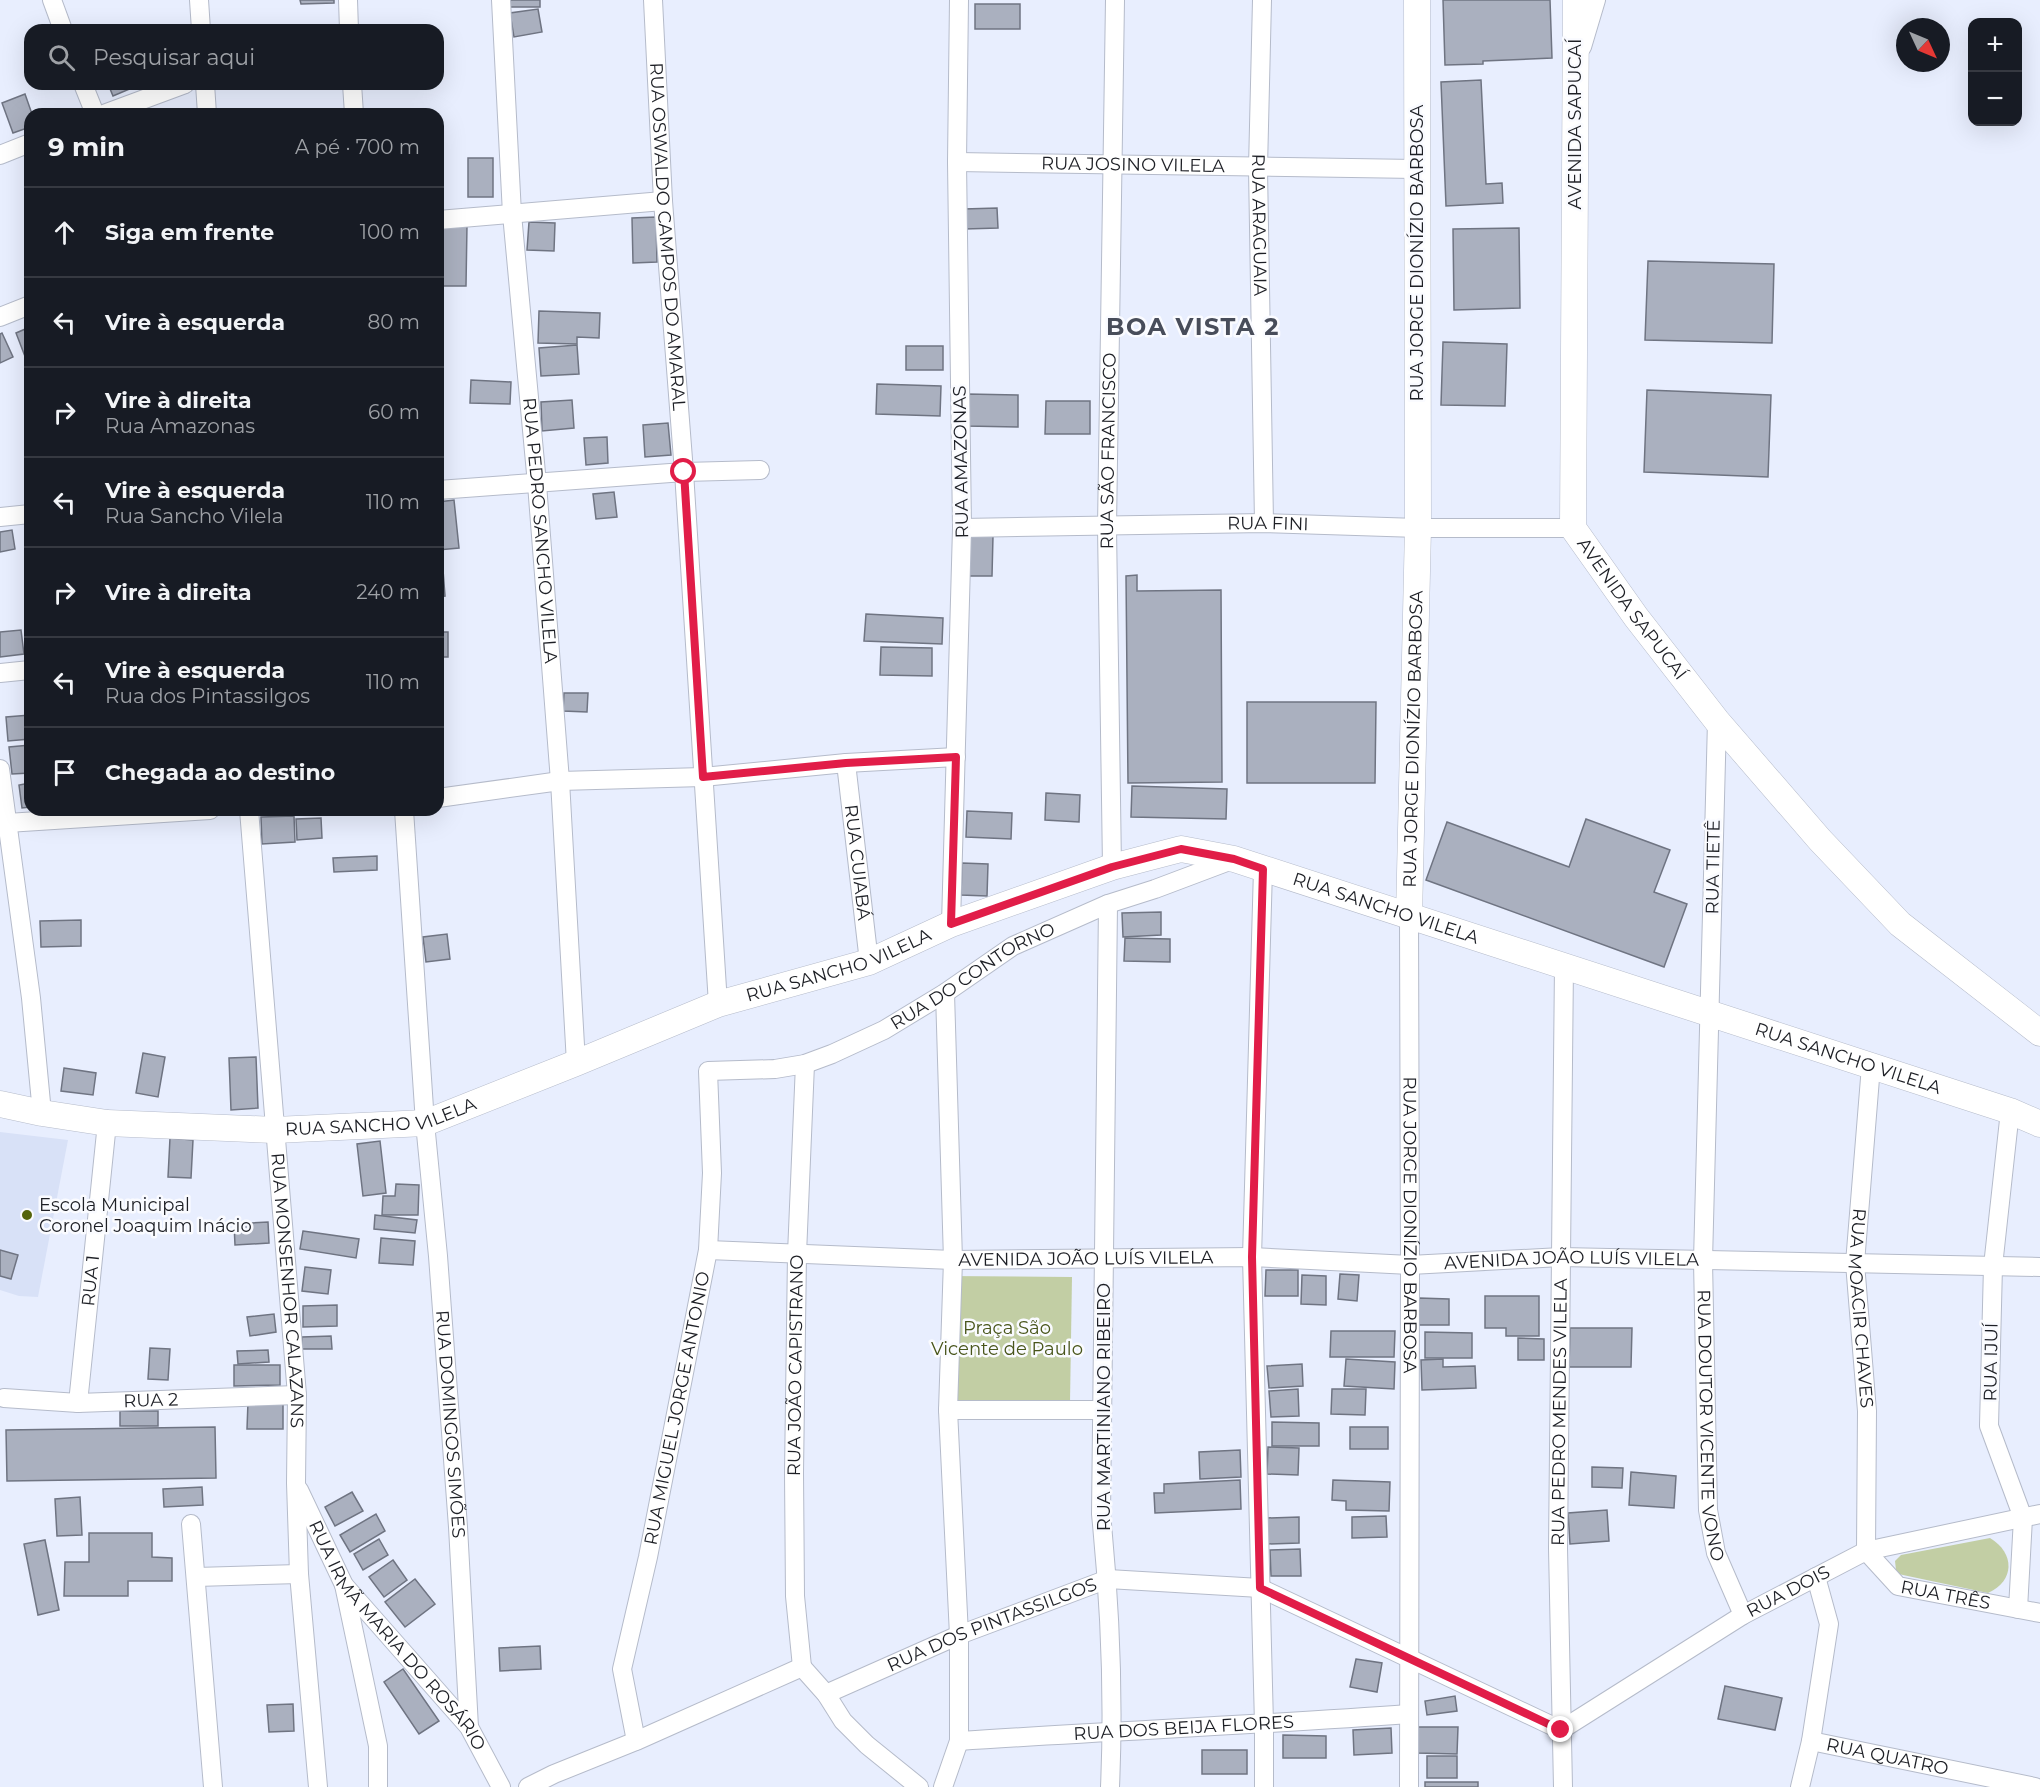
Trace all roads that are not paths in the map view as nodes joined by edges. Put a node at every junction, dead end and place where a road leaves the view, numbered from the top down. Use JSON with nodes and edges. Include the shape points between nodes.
{"nodes":[{"id":1,"x":52,"y":0,"type":"edge"},
{"id":2,"x":199,"y":0,"type":"edge"},
{"id":3,"x":348,"y":0,"type":"edge"},
{"id":4,"x":501,"y":0,"type":"edge"},
{"id":5,"x":653,"y":0,"type":"edge"},
{"id":6,"x":959,"y":0,"type":"edge"},
{"id":7,"x":1115,"y":0,"type":"edge"},
{"id":8,"x":1262,"y":0,"type":"edge"},
{"id":9,"x":1417,"y":0,"type":"edge"},
{"id":10,"x":1576,"y":0,"type":"edge"},
{"id":11,"x":1596,"y":0,"type":"edge"},
{"id":12,"x":61,"y":24,"type":"edge"},
{"id":13,"x":201,"y":24,"type":"edge"},
{"id":14,"x":350,"y":24,"type":"edge"},
{"id":15,"x":1575,"y":72,"type":"junction"},
{"id":16,"x":85,"y":90,"type":"edge"},
{"id":17,"x":169,"y":90,"type":"edge"},
{"id":18,"x":205,"y":90,"type":"edge"},
{"id":19,"x":352,"y":90,"type":"edge"},
{"id":20,"x":93,"y":108,"type":"edge"},
{"id":21,"x":120,"y":108,"type":"edge"},
{"id":22,"x":207,"y":108,"type":"edge"},
{"id":23,"x":354,"y":108,"type":"edge"},
{"id":24,"x":24,"y":145,"type":"edge"},
{"id":25,"x":0,"y":155,"type":"edge"},
{"id":26,"x":957,"y":162,"type":"junction"},
{"id":27,"x":1112,"y":163,"type":"junction"},
{"id":28,"x":1258,"y":168,"type":"junction"},
{"id":29,"x":1416,"y":169,"type":"junction"},
{"id":30,"x":663,"y":201,"type":"junction"},
{"id":31,"x":512,"y":214,"type":"junction"},
{"id":32,"x":444,"y":220,"type":"edge"},
{"id":33,"x":24,"y":307,"type":"edge"},
{"id":34,"x":0,"y":317,"type":"edge"},
{"id":35,"x":760,"y":470,"type":"dead end"},
{"id":36,"x":684,"y":472,"type":"junction"},
{"id":37,"x":537,"y":484,"type":"junction"},
{"id":38,"x":444,"y":490,"type":"edge"},
{"id":39,"x":24,"y":515,"type":"edge"},
{"id":40,"x":0,"y":517,"type":"edge"},
{"id":41,"x":1264,"y":523,"type":"junction"},
{"id":42,"x":1107,"y":527,"type":"junction"},
{"id":43,"x":962,"y":528,"type":"junction"},
{"id":44,"x":1418,"y":528,"type":"junction"},
{"id":45,"x":1573,"y":528,"type":"junction"},
{"id":46,"x":24,"y":671,"type":"edge"},
{"id":47,"x":0,"y":673,"type":"edge"},
{"id":48,"x":1717,"y":721,"type":"junction"},
{"id":49,"x":956,"y":757,"type":"junction"},
{"id":50,"x":846,"y":763,"type":"junction"},
{"id":51,"x":0,"y":769,"type":"edge"},
{"id":52,"x":703,"y":777,"type":"junction"},
{"id":53,"x":560,"y":781,"type":"junction"},
{"id":54,"x":444,"y":797,"type":"edge"},
{"id":55,"x":116,"y":816,"type":"edge"},
{"id":56,"x":249,"y":816,"type":"edge"},
{"id":57,"x":404,"y":816,"type":"edge"},
{"id":58,"x":7,"y":823,"type":"junction"},
{"id":59,"x":1234,"y":859,"type":"junction"},
{"id":60,"x":1112,"y":867,"type":"junction"},
{"id":61,"x":1263,"y":869,"type":"junction"},
{"id":62,"x":1108,"y":904,"type":"junction"},
{"id":63,"x":1408,"y":917,"type":"junction"},
{"id":64,"x":951,"y":924,"type":"junction"},
{"id":65,"x":869,"y":962,"type":"junction"},
{"id":66,"x":1564,"y":965,"type":"junction"},
{"id":67,"x":945,"y":993,"type":"junction"},
{"id":68,"x":718,"y":1004,"type":"junction"},
{"id":69,"x":1709,"y":1013,"type":"junction"},
{"id":70,"x":2040,"y":1033,"type":"edge"},
{"id":71,"x":576,"y":1063,"type":"junction"},
{"id":72,"x":805,"y":1064,"type":"junction"},
{"id":73,"x":1871,"y":1066,"type":"junction"},
{"id":74,"x":708,"y":1071,"type":"joint"},
{"id":75,"x":0,"y":1104,"type":"edge"},
{"id":76,"x":2010,"y":1111,"type":"junction"},
{"id":77,"x":42,"y":1113,"type":"junction"},
{"id":78,"x":107,"y":1123,"type":"junction"},
{"id":79,"x":425,"y":1123,"type":"junction"},
{"id":80,"x":2040,"y":1124,"type":"edge"},
{"id":81,"x":275,"y":1130,"type":"junction"},
{"id":82,"x":708,"y":1250,"type":"junction"},
{"id":83,"x":797,"y":1254,"type":"junction"},
{"id":84,"x":1252,"y":1257,"type":"junction"},
{"id":85,"x":1561,"y":1257,"type":"junction"},
{"id":86,"x":1105,"y":1259,"type":"junction"},
{"id":87,"x":953,"y":1260,"type":"junction"},
{"id":88,"x":1703,"y":1261,"type":"junction"},
{"id":89,"x":1855,"y":1263,"type":"junction"},
{"id":90,"x":1410,"y":1265,"type":"junction"},
{"id":91,"x":1993,"y":1266,"type":"junction"},
{"id":92,"x":2040,"y":1267,"type":"edge"},
{"id":93,"x":297,"y":1395,"type":"junction"},
{"id":94,"x":4,"y":1398,"type":"dead end"},
{"id":95,"x":78,"y":1403,"type":"junction"},
{"id":96,"x":948,"y":1410,"type":"junction"},
{"id":97,"x":1102,"y":1410,"type":"junction"},
{"id":98,"x":296,"y":1483,"type":"junction"},
{"id":99,"x":2031,"y":1516,"type":"edge"},
{"id":100,"x":190,"y":1524,"type":"dead end"},
{"id":101,"x":1866,"y":1551,"type":"junction"},
{"id":102,"x":299,"y":1574,"type":"junction"},
{"id":103,"x":196,"y":1577,"type":"junction"},
{"id":104,"x":1816,"y":1577,"type":"junction"},
{"id":105,"x":1108,"y":1579,"type":"junction"},
{"id":106,"x":344,"y":1585,"type":"junction"},
{"id":107,"x":1260,"y":1588,"type":"junction"},
{"id":108,"x":2018,"y":1608,"type":"junction"},
{"id":109,"x":2040,"y":1613,"type":"edge"},
{"id":110,"x":1743,"y":1615,"type":"junction"},
{"id":111,"x":959,"y":1635,"type":"junction"},
{"id":112,"x":1409,"y":1658,"type":"junction"},
{"id":113,"x":802,"y":1667,"type":"junction"},
{"id":114,"x":826,"y":1694,"type":"junction"},
{"id":115,"x":1409,"y":1714,"type":"junction"},
{"id":116,"x":1264,"y":1724,"type":"junction"},
{"id":117,"x":469,"y":1727,"type":"junction"},
{"id":118,"x":1113,"y":1730,"type":"junction"},
{"id":119,"x":1561,"y":1730,"type":"junction"},
{"id":120,"x":1811,"y":1741,"type":"junction"},
{"id":121,"x":636,"y":1742,"type":"junction"},
{"id":122,"x":959,"y":1742,"type":"junction"},
{"id":123,"x":213,"y":1787,"type":"edge"},
{"id":124,"x":318,"y":1787,"type":"edge"},
{"id":125,"x":378,"y":1787,"type":"edge"},
{"id":126,"x":501,"y":1787,"type":"edge"},
{"id":127,"x":528,"y":1787,"type":"edge"},
{"id":128,"x":919,"y":1787,"type":"edge"},
{"id":129,"x":943,"y":1787,"type":"edge"},
{"id":130,"x":1110,"y":1787,"type":"edge"},
{"id":131,"x":1264,"y":1787,"type":"edge"},
{"id":132,"x":1409,"y":1787,"type":"edge"},
{"id":133,"x":1563,"y":1787,"type":"edge"},
{"id":134,"x":1800,"y":1787,"type":"edge"},
{"id":135,"x":2035,"y":1787,"type":"edge"}],
"edges":[{"from":1,"to":12,"type":"street"},
{"from":2,"to":13,"type":"street"},
{"from":3,"to":14,"type":"street"},
{"from":4,"to":31,"type":"street","name":"RUA PEDRO SANCHO VILELA"},
{"from":5,"to":30,"type":"street","name":"RUA OSWALDO CAMPOS DO AMARAL"},
{"from":6,"to":26,"type":"street","name":"RUA AMAZONAS"},
{"from":7,"to":27,"type":"street","name":"RUA SÃO FRANCISCO"},
{"from":8,"to":28,"type":"street","name":"RUA ARAGUAIA"},
{"from":9,"to":29,"type":"main road","name":"RUA JORGE DIONÍZIO BARBOSA"},
{"from":10,"to":15,"type":"main road","name":"AVENIDA SAPUCAÍ"},
{"from":11,"to":15,"type":"street"},
{"from":15,"to":45,"type":"main road","name":"AVENIDA SAPUCAÍ"},
{"from":16,"to":20,"type":"street"},
{"from":17,"to":21,"type":"street"},
{"from":18,"to":22,"type":"street"},
{"from":19,"to":23,"type":"street"},
{"from":24,"to":25,"type":"street"},
{"from":26,"to":27,"type":"street","name":"RUA JOSINO VILELA"},
{"from":26,"to":43,"type":"street","name":"RUA AMAZONAS"},
{"from":27,"to":28,"type":"street","name":"RUA JOSINO VILELA"},
{"from":27,"to":42,"type":"street","name":"RUA SÃO FRANCISCO"},
{"from":28,"to":29,"type":"street","name":"RUA JOSINO VILELA"},
{"from":28,"to":41,"type":"street","name":"RUA ARAGUAIA"},
{"from":29,"to":44,"type":"main road","name":"RUA JORGE DIONÍZIO BARBOSA"},
{"from":30,"to":31,"type":"street"},
{"from":30,"to":36,"type":"street","name":"RUA OSWALDO CAMPOS DO AMARAL"},
{"from":31,"to":32,"type":"street"},
{"from":31,"to":37,"type":"street","name":"RUA PEDRO SANCHO VILELA"},
{"from":33,"to":34,"type":"street"},
{"from":35,"to":36,"type":"street"},
{"from":36,"to":37,"type":"street"},
{"from":36,"to":52,"type":"street","name":"RUA OSWALDO CAMPOS DO AMARAL"},
{"from":37,"to":38,"type":"street"},
{"from":37,"to":53,"type":"street","name":"RUA PEDRO SANCHO VILELA"},
{"from":39,"to":40,"type":"street"},
{"from":41,"to":42,"type":"street","name":"RUA FINI"},
{"from":41,"to":44,"type":"street","name":"RUA FINI"},
{"from":42,"to":43,"type":"street","name":"RUA FINI"},
{"from":42,"to":60,"type":"street","name":"RUA SÃO FRANCISCO"},
{"from":43,"to":49,"type":"street","name":"RUA AMAZONAS"},
{"from":44,"to":45,"type":"street","name":"RUA FINI"},
{"from":44,"to":63,"type":"main road","name":"RUA JORGE DIONÍZIO BARBOSA"},
{"from":45,"to":48,"type":"main road","name":"AVENIDA SAPUCAÍ","via":[[1635,617]]},
{"from":46,"to":47,"type":"street"},
{"from":48,"to":69,"type":"street","name":"RUA TIETÊ"},
{"from":48,"to":70,"type":"main road","name":"AVENIDA SAPUCAÍ","via":[[1820,840],[1900,924]]},
{"from":49,"to":50,"type":"street"},
{"from":49,"to":64,"type":"street","name":"RUA AMAZONAS"},
{"from":50,"to":52,"type":"street"},
{"from":50,"to":65,"type":"street","name":"RUA CUIABÁ"},
{"from":51,"to":58,"type":"street"},
{"from":52,"to":53,"type":"street"},
{"from":52,"to":68,"type":"street","name":"RUA OSWALDO CAMPOS DO AMARAL"},
{"from":53,"to":54,"type":"street"},
{"from":53,"to":71,"type":"street","name":"RUA PEDRO SANCHO VILELA"},
{"from":55,"to":58,"type":"street"},
{"from":56,"to":81,"type":"street","name":"RUA MONSENHOR CALAZANS"},
{"from":57,"to":79,"type":"street","name":"RUA DOMINGOS SIMÕES"},
{"from":58,"to":77,"type":"street"},
{"from":59,"to":60,"type":"main road","name":"RUA SANCHO VILELA","via":[[1181,849]]},
{"from":59,"to":61,"type":"main road","name":"RUA SANCHO VILELA"},
{"from":59,"to":62,"type":"street","name":"RUA DO CONTORNO"},
{"from":60,"to":64,"type":"main road","name":"RUA SANCHO VILELA"},
{"from":61,"to":63,"type":"main road","name":"RUA SANCHO VILELA"},
{"from":61,"to":84,"type":"street"},
{"from":62,"to":67,"type":"street","name":"RUA DO CONTORNO","via":[[1013,946]]},
{"from":62,"to":86,"type":"street","name":"RUA MARTINIANO RIBEIRO"},
{"from":63,"to":66,"type":"main road","name":"RUA SANCHO VILELA"},
{"from":63,"to":90,"type":"street","name":"RUA JORGE DIONÍZIO BARBOSA"},
{"from":64,"to":65,"type":"main road","name":"RUA SANCHO VILELA"},
{"from":65,"to":68,"type":"main road","name":"RUA SANCHO VILELA"},
{"from":66,"to":69,"type":"main road","name":"RUA SANCHO VILELA"},
{"from":66,"to":85,"type":"street","name":"RUA PEDRO MENDES VILELA"},
{"from":67,"to":72,"type":"street","name":"RUA DO CONTORNO","via":[[884,1030]]},
{"from":67,"to":87,"type":"street"},
{"from":68,"to":71,"type":"main road","name":"RUA SANCHO VILELA"},
{"from":69,"to":73,"type":"main road","name":"RUA SANCHO VILELA"},
{"from":69,"to":88,"type":"street","name":"RUA DOUTOR VICENTE VONO"},
{"from":71,"to":79,"type":"main road","name":"RUA SANCHO VILELA"},
{"from":72,"to":74,"type":"street","name":"RUA DO CONTORNO"},
{"from":72,"to":83,"type":"street","name":"RUA JOÃO CAPISTRANO"},
{"from":73,"to":76,"type":"main road","name":"RUA SANCHO VILELA"},
{"from":73,"to":89,"type":"street","name":"RUA MOACIR CHAVES"},
{"from":74,"to":82,"type":"street","name":"RUA MIGUEL JORGE ANTONIO","via":[[712,1173]]},
{"from":75,"to":77,"type":"main road","name":"RUA SANCHO VILELA"},
{"from":76,"to":80,"type":"main road","name":"RUA SANCHO VILELA"},
{"from":76,"to":91,"type":"street","name":"RUA IJUÍ"},
{"from":77,"to":78,"type":"main road","name":"RUA SANCHO VILELA"},
{"from":78,"to":81,"type":"main road","name":"RUA SANCHO VILELA"},
{"from":78,"to":95,"type":"street","name":"RUA 1"},
{"from":79,"to":81,"type":"main road","name":"RUA SANCHO VILELA"},
{"from":79,"to":117,"type":"street","name":"RUA DOMINGOS SIMÕES","via":[[458,1527]]},
{"from":81,"to":93,"type":"street","name":"RUA MONSENHOR CALAZANS"},
{"from":82,"to":83,"type":"street","name":"AVENIDA JOÃO LUÍS VILELA"},
{"from":82,"to":121,"type":"street","name":"RUA MIGUEL JORGE ANTONIO","via":[[622,1669]]},
{"from":83,"to":87,"type":"street","name":"AVENIDA JOÃO LUÍS VILELA"},
{"from":83,"to":113,"type":"street","name":"RUA JOÃO CAPISTRANO","via":[[795,1596]]},
{"from":84,"to":86,"type":"street","name":"AVENIDA JOÃO LUÍS VILELA"},
{"from":84,"to":90,"type":"street","name":"AVENIDA JOÃO LUÍS VILELA"},
{"from":84,"to":107,"type":"street"},
{"from":85,"to":88,"type":"street","name":"AVENIDA JOÃO LUÍS VILELA"},
{"from":85,"to":90,"type":"street","name":"AVENIDA JOÃO LUÍS VILELA"},
{"from":85,"to":119,"type":"street","name":"RUA PEDRO MENDES VILELA"},
{"from":86,"to":87,"type":"street","name":"AVENIDA JOÃO LUÍS VILELA"},
{"from":86,"to":97,"type":"street","name":"RUA MARTINIANO RIBEIRO"},
{"from":87,"to":96,"type":"street"},
{"from":88,"to":89,"type":"street","name":"AVENIDA JOÃO LUÍS VILELA"},
{"from":88,"to":110,"type":"street","name":"RUA DOUTOR VICENTE VONO","via":[[1708,1510],[1716,1553]]},
{"from":89,"to":91,"type":"street","name":"AVENIDA JOÃO LUÍS VILELA"},
{"from":89,"to":101,"type":"street","name":"RUA MOACIR CHAVES","via":[[1867,1411]]},
{"from":90,"to":112,"type":"street","name":"RUA JORGE DIONÍZIO BARBOSA"},
{"from":91,"to":92,"type":"street","name":"AVENIDA JOÃO LUÍS VILELA"},
{"from":91,"to":99,"type":"street","name":"RUA IJUÍ","via":[[1989,1426]]},
{"from":93,"to":95,"type":"street","name":"RUA 2"},
{"from":93,"to":98,"type":"street","name":"RUA MONSENHOR CALAZANS"},
{"from":94,"to":95,"type":"street","name":"RUA 2"},
{"from":96,"to":97,"type":"street"},
{"from":96,"to":111,"type":"street"},
{"from":97,"to":105,"type":"street","name":"RUA MARTINIANO RIBEIRO","via":[[1101,1514]]},
{"from":98,"to":102,"type":"street","name":"RUA MONSENHOR CALAZANS"},
{"from":98,"to":106,"type":"street","name":"RUA IRMÃ MARIA DO ROSÁRIO"},
{"from":99,"to":101,"type":"street","name":"RUA DOIS"},
{"from":99,"to":108,"type":"street","name":"RUA IJUÍ"},
{"from":100,"to":103,"type":"street"},
{"from":101,"to":104,"type":"street","name":"RUA DOIS"},
{"from":101,"to":108,"type":"street","name":"RUA TRÊS","via":[[1898,1586]]},
{"from":102,"to":103,"type":"street"},
{"from":102,"to":124,"type":"street","name":"RUA MONSENHOR CALAZANS"},
{"from":103,"to":123,"type":"street"},
{"from":104,"to":110,"type":"street","name":"RUA DOIS"},
{"from":104,"to":120,"type":"street","via":[[1829,1624]]},
{"from":105,"to":107,"type":"street","name":"RUA DOS PINTASSILGOS"},
{"from":105,"to":111,"type":"street","name":"RUA DOS PINTASSILGOS"},
{"from":105,"to":118,"type":"street","name":"RUA MARTINIANO RIBEIRO"},
{"from":106,"to":117,"type":"street","name":"RUA IRMÃ MARIA DO ROSÁRIO"},
{"from":106,"to":125,"type":"street","via":[[378,1746]]},
{"from":107,"to":112,"type":"street","name":"RUA DOS PINTASSILGOS"},
{"from":107,"to":116,"type":"street"},
{"from":108,"to":109,"type":"street","name":"RUA TRÊS"},
{"from":110,"to":119,"type":"street","name":"RUA DOIS"},
{"from":111,"to":114,"type":"street","name":"RUA DOS PINTASSILGOS"},
{"from":111,"to":122,"type":"street"},
{"from":112,"to":115,"type":"street","name":"RUA JORGE DIONÍZIO BARBOSA"},
{"from":112,"to":119,"type":"street","name":"RUA DOS PINTASSILGOS"},
{"from":113,"to":114,"type":"street"},
{"from":113,"to":121,"type":"street"},
{"from":114,"to":128,"type":"street","via":[[843,1721],[867,1745]]},
{"from":115,"to":116,"type":"street","name":"RUA DOS BEIJA FLORES"},
{"from":115,"to":132,"type":"street","name":"RUA JORGE DIONÍZIO BARBOSA"},
{"from":116,"to":118,"type":"street","name":"RUA DOS BEIJA FLORES"},
{"from":116,"to":131,"type":"street"},
{"from":117,"to":126,"type":"street","name":"RUA IRMÃ MARIA DO ROSÁRIO"},
{"from":118,"to":122,"type":"street","name":"RUA DOS BEIJA FLORES"},
{"from":118,"to":130,"type":"street","name":"RUA MARTINIANO RIBEIRO"},
{"from":119,"to":133,"type":"street","name":"RUA PEDRO MENDES VILELA"},
{"from":120,"to":134,"type":"street"},
{"from":120,"to":135,"type":"street","name":"RUA QUATRO"},
{"from":121,"to":127,"type":"street"},
{"from":122,"to":129,"type":"street"}]}
